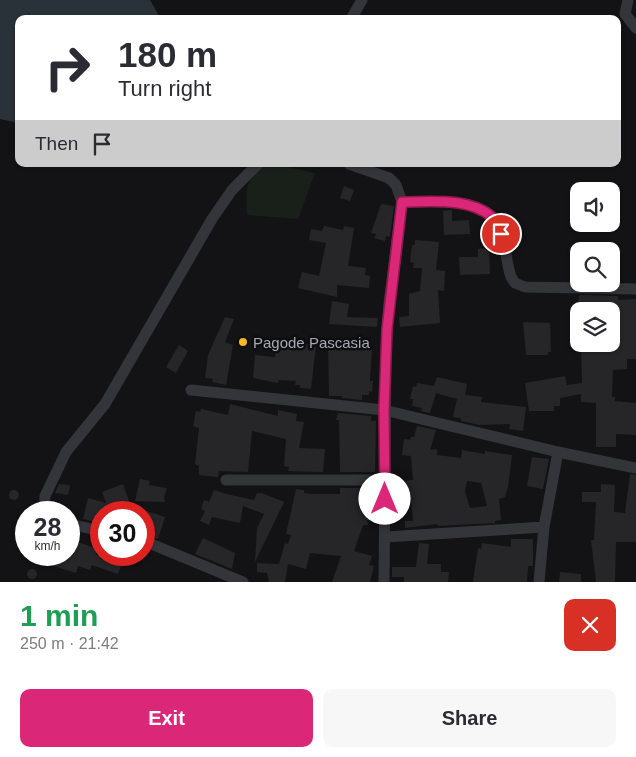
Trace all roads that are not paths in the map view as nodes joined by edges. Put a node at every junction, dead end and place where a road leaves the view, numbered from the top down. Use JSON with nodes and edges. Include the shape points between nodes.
{"nodes":[{"id":1,"x":362,"y":0,"type":"edge"},
{"id":2,"x":628,"y":0,"type":"edge"},
{"id":3,"x":353,"y":15,"type":"edge"},
{"id":4,"x":636,"y":28,"type":"edge"},
{"id":5,"x":255,"y":167,"type":"edge"},
{"id":6,"x":358,"y":167,"type":"edge"},
{"id":7,"x":402,"y":202,"type":"junction"},
{"id":8,"x":636,"y":289,"type":"edge"},
{"id":9,"x":191,"y":390,"type":"dead end"},
{"id":10,"x":384,"y":410,"type":"junction"},
{"id":11,"x":558,"y":452,"type":"junction"},
{"id":12,"x":636,"y":468,"type":"edge"},
{"id":13,"x":226,"y":480,"type":"dead end"},
{"id":14,"x":385,"y":480,"type":"junction"},
{"id":15,"x":45,"y":501,"type":"edge"},
{"id":16,"x":544,"y":527,"type":"junction"},
{"id":17,"x":385,"y":537,"type":"junction"},
{"id":18,"x":155,"y":546,"type":"edge"},
{"id":19,"x":243,"y":582,"type":"edge"},
{"id":20,"x":384,"y":582,"type":"edge"},
{"id":21,"x":539,"y":582,"type":"edge"}],
"edges":[{"from":1,"to":3,"type":"street"},
{"from":2,"to":4,"type":"street","via":[[625,14]]},
{"from":5,"to":15,"type":"street","via":[[232,190],[212,219],[105,404],[66,452]]},
{"from":6,"to":7,"type":"street","via":[[389,178],[396,185]]},
{"from":7,"to":8,"type":"street","via":[[457,203],[477,208],[494,218],[511,278],[525,287]]},
{"from":7,"to":10,"type":"street","via":[[389,303]]},
{"from":9,"to":10,"type":"street"},
{"from":10,"to":11,"type":"street"},
{"from":10,"to":14,"type":"street"},
{"from":11,"to":12,"type":"street"},
{"from":11,"to":16,"type":"street"},
{"from":13,"to":14,"type":"street"},
{"from":14,"to":17,"type":"street"},
{"from":16,"to":17,"type":"street"},
{"from":16,"to":21,"type":"street"},
{"from":17,"to":20,"type":"street"},
{"from":18,"to":19,"type":"street"}]}
